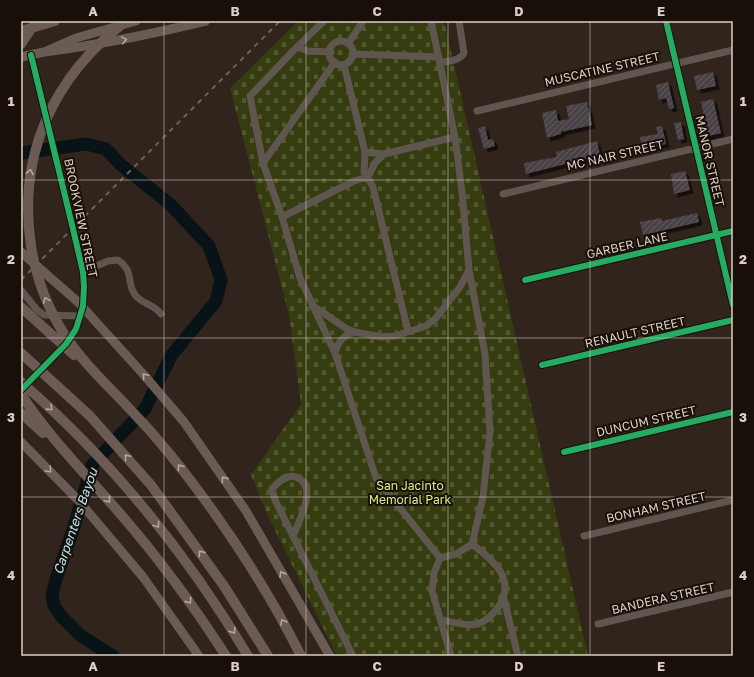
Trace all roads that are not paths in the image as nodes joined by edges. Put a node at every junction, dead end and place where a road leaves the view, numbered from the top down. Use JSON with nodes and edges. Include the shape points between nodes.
{"nodes":[{"id":1,"x":36,"y":21,"type":"edge"},
{"id":2,"x":55,"y":21,"type":"edge"},
{"id":3,"x":126,"y":21,"type":"edge"},
{"id":4,"x":136,"y":21,"type":"edge"},
{"id":5,"x":206,"y":21,"type":"edge"},
{"id":6,"x":324,"y":21,"type":"edge"},
{"id":7,"x":363,"y":21,"type":"edge"},
{"id":8,"x":431,"y":21,"type":"edge"},
{"id":9,"x":460,"y":21,"type":"edge"},
{"id":10,"x":666,"y":21,"type":"edge"},
{"id":11,"x":21,"y":31,"type":"edge"},
{"id":12,"x":21,"y":44,"type":"edge"},
{"id":13,"x":348,"y":44,"type":"junction"},
{"id":14,"x":297,"y":47,"type":"junction"},
{"id":15,"x":733,"y":50,"type":"edge"},
{"id":16,"x":44,"y":52,"type":"junction"},
{"id":17,"x":330,"y":52,"type":"junction"},
{"id":18,"x":352,"y":54,"type":"junction"},
{"id":19,"x":31,"y":55,"type":"junction"},
{"id":20,"x":21,"y":57,"type":"edge"},
{"id":21,"x":440,"y":60,"type":"junction"},
{"id":22,"x":335,"y":62,"type":"junction"},
{"id":23,"x":676,"y":63,"type":"junction"},
{"id":24,"x":344,"y":65,"type":"junction"},
{"id":25,"x":477,"y":111,"type":"dead end"},
{"id":26,"x":455,"y":137,"type":"junction"},
{"id":27,"x":733,"y":139,"type":"edge"},
{"id":28,"x":696,"y":148,"type":"junction"},
{"id":29,"x":365,"y":152,"type":"junction"},
{"id":30,"x":384,"y":154,"type":"junction"},
{"id":31,"x":264,"y":163,"type":"junction"},
{"id":32,"x":368,"y":177,"type":"junction"},
{"id":33,"x":503,"y":194,"type":"dead end"},
{"id":34,"x":282,"y":216,"type":"junction"},
{"id":35,"x":733,"y":231,"type":"edge"},
{"id":36,"x":716,"y":235,"type":"junction"},
{"id":37,"x":21,"y":252,"type":"edge"},
{"id":38,"x":469,"y":270,"type":"junction"},
{"id":39,"x":83,"y":272,"type":"junction"},
{"id":40,"x":525,"y":280,"type":"dead end"},
{"id":41,"x":21,"y":290,"type":"edge"},
{"id":42,"x":733,"y":305,"type":"edge"},
{"id":43,"x":21,"y":307,"type":"edge"},
{"id":44,"x":314,"y":307,"type":"junction"},
{"id":45,"x":161,"y":314,"type":"dead end"},
{"id":46,"x":80,"y":316,"type":"junction"},
{"id":47,"x":733,"y":320,"type":"edge"},
{"id":48,"x":408,"y":331,"type":"junction"},
{"id":49,"x":355,"y":332,"type":"junction"},
{"id":50,"x":21,"y":353,"type":"edge"},
{"id":51,"x":335,"y":353,"type":"junction"},
{"id":52,"x":542,"y":365,"type":"dead end"},
{"id":53,"x":21,"y":382,"type":"edge"},
{"id":54,"x":109,"y":388,"type":"junction"},
{"id":55,"x":21,"y":390,"type":"edge"},
{"id":56,"x":21,"y":394,"type":"edge"},
{"id":57,"x":733,"y":412,"type":"edge"},
{"id":58,"x":21,"y":413,"type":"edge"},
{"id":59,"x":21,"y":442,"type":"edge"},
{"id":60,"x":63,"y":450,"type":"junction"},
{"id":61,"x":564,"y":452,"type":"dead end"},
{"id":62,"x":733,"y":500,"type":"edge"},
{"id":63,"x":293,"y":536,"type":"junction"},
{"id":64,"x":584,"y":536,"type":"dead end"},
{"id":65,"x":472,"y":544,"type":"junction"},
{"id":66,"x":440,"y":558,"type":"junction"},
{"id":67,"x":733,"y":592,"type":"edge"},
{"id":68,"x":504,"y":600,"type":"junction"},
{"id":69,"x":442,"y":620,"type":"junction"},
{"id":70,"x":598,"y":624,"type":"dead end"},
{"id":71,"x":223,"y":652,"type":"edge"},
{"id":72,"x":199,"y":656,"type":"edge"},
{"id":73,"x":248,"y":656,"type":"edge"},
{"id":74,"x":268,"y":656,"type":"edge"},
{"id":75,"x":301,"y":656,"type":"edge"},
{"id":76,"x":330,"y":656,"type":"edge"},
{"id":77,"x":353,"y":656,"type":"edge"},
{"id":78,"x":451,"y":656,"type":"edge"},
{"id":79,"x":518,"y":656,"type":"edge"}],
"edges":[{"from":1,"to":12,"type":"highway"},
{"from":2,"to":11,"type":"highway"},
{"from":54,"to":3,"type":"highway","one_way":true,"via":[[65,336],[45,299],[32,252],[28,194],[37,141],[55,102],[87,56]]},
{"from":4,"to":16,"type":"main road","via":[[76,38]]},
{"from":16,"to":5,"type":"main road","one_way":true,"via":[[134,38]]},
{"from":6,"to":14,"type":"street"},
{"from":7,"to":13,"type":"street"},
{"from":8,"to":21,"type":"street"},
{"from":9,"to":21,"type":"street","via":[[464,53],[458,59]]},
{"from":10,"to":23,"type":"street","name":"MANOR STREET"},
{"from":13,"to":17,"type":"street","via":[[336,42]]},
{"from":13,"to":18,"type":"street"},
{"from":14,"to":17,"type":"street","via":[[308,51]]},
{"from":14,"to":31,"type":"street","via":[[250,96]]},
{"from":15,"to":23,"type":"street","name":"MUSCATINE STREET"},
{"from":16,"to":19,"type":"main road"},
{"from":17,"to":22,"type":"street"},
{"from":18,"to":21,"type":"street"},
{"from":18,"to":24,"type":"street","via":[[351,60]]},
{"from":19,"to":20,"type":"main road"},
{"from":19,"to":39,"type":"street","name":"BROOKVIEW STREET"},
{"from":21,"to":26,"type":"street"},
{"from":22,"to":24,"type":"street"},
{"from":22,"to":31,"type":"street"},
{"from":23,"to":25,"type":"street","name":"MUSCATINE STREET"},
{"from":23,"to":28,"type":"street","name":"MANOR STREET"},
{"from":24,"to":29,"type":"street"},
{"from":26,"to":30,"type":"street"},
{"from":26,"to":38,"type":"street"},
{"from":27,"to":28,"type":"street","name":"MC NAIR STREET"},
{"from":28,"to":33,"type":"street","name":"MC NAIR STREET"},
{"from":28,"to":36,"type":"street","name":"MANOR STREET"},
{"from":29,"to":30,"type":"street"},
{"from":29,"to":32,"type":"street","via":[[364,172]]},
{"from":30,"to":32,"type":"street","via":[[374,163]]},
{"from":31,"to":34,"type":"street"},
{"from":32,"to":34,"type":"street","via":[[354,181]]},
{"from":32,"to":48,"type":"street","via":[[373,187]]},
{"from":34,"to":44,"type":"street","via":[[300,278]]},
{"from":35,"to":36,"type":"street","name":"GARBER LANE"},
{"from":36,"to":40,"type":"street","name":"GARBER LANE"},
{"from":36,"to":42,"type":"street","name":"MANOR STREET"},
{"from":76,"to":37,"type":"main road","one_way":true,"via":[[246,511],[184,422],[78,302]]},
{"from":38,"to":48,"type":"street","via":[[460,287],[436,318],[426,326]]},
{"from":38,"to":65,"type":"street","via":[[485,354],[490,432],[483,497]]},
{"from":39,"to":45,"type":"street","via":[[108,261],[118,260],[128,270],[131,287],[136,296]]},
{"from":39,"to":46,"type":"street","name":"BROOKVIEW STREET","via":[[84,287]]},
{"from":41,"to":46,"type":"street","via":[[44,315]]},
{"from":43,"to":54,"type":"highway"},
{"from":44,"to":49,"type":"street"},
{"from":44,"to":51,"type":"street"},
{"from":46,"to":55,"type":"street","name":"BROOKVIEW STREET","via":[[76,329],[66,344]]},
{"from":47,"to":52,"type":"street","name":"RENAULT STREET"},
{"from":48,"to":49,"type":"street","via":[[395,336],[381,337]]},
{"from":49,"to":51,"type":"street","via":[[341,339]]},
{"from":74,"to":50,"type":"highway","one_way":true,"via":[[224,586],[151,485],[112,439]]},
{"from":51,"to":66,"type":"street","via":[[376,478]]},
{"from":53,"to":73,"type":"highway","one_way":true,"via":[[96,454],[136,498],[206,591]]},
{"from":75,"to":54,"type":"highway","one_way":true,"via":[[270,599],[213,511],[158,440]]},
{"from":56,"to":60,"type":"highway"},
{"from":57,"to":61,"type":"street","name":"DUNCUM STREET"},
{"from":58,"to":60,"type":"highway"},
{"from":59,"to":72,"type":"main road","one_way":true,"via":[[79,501],[143,577]]},
{"from":60,"to":71,"type":"highway","one_way":true,"via":[[157,558]]},
{"from":62,"to":64,"type":"street","name":"BONHAM STREET"},
{"from":63,"to":63,"type":"street","via":[[272,489],[284,478],[294,476],[302,480],[306,488],[306,497]]},
{"from":63,"to":77,"type":"street"},
{"from":65,"to":66,"type":"street","via":[[456,554]]},
{"from":65,"to":68,"type":"street","via":[[499,568],[505,583]]},
{"from":66,"to":69,"type":"street","via":[[434,573],[432,591],[436,610]]},
{"from":67,"to":70,"type":"street","name":"BANDERA STREET"},
{"from":68,"to":69,"type":"street","via":[[492,616],[478,624]]},
{"from":68,"to":79,"type":"street"},
{"from":69,"to":78,"type":"street"}]}
